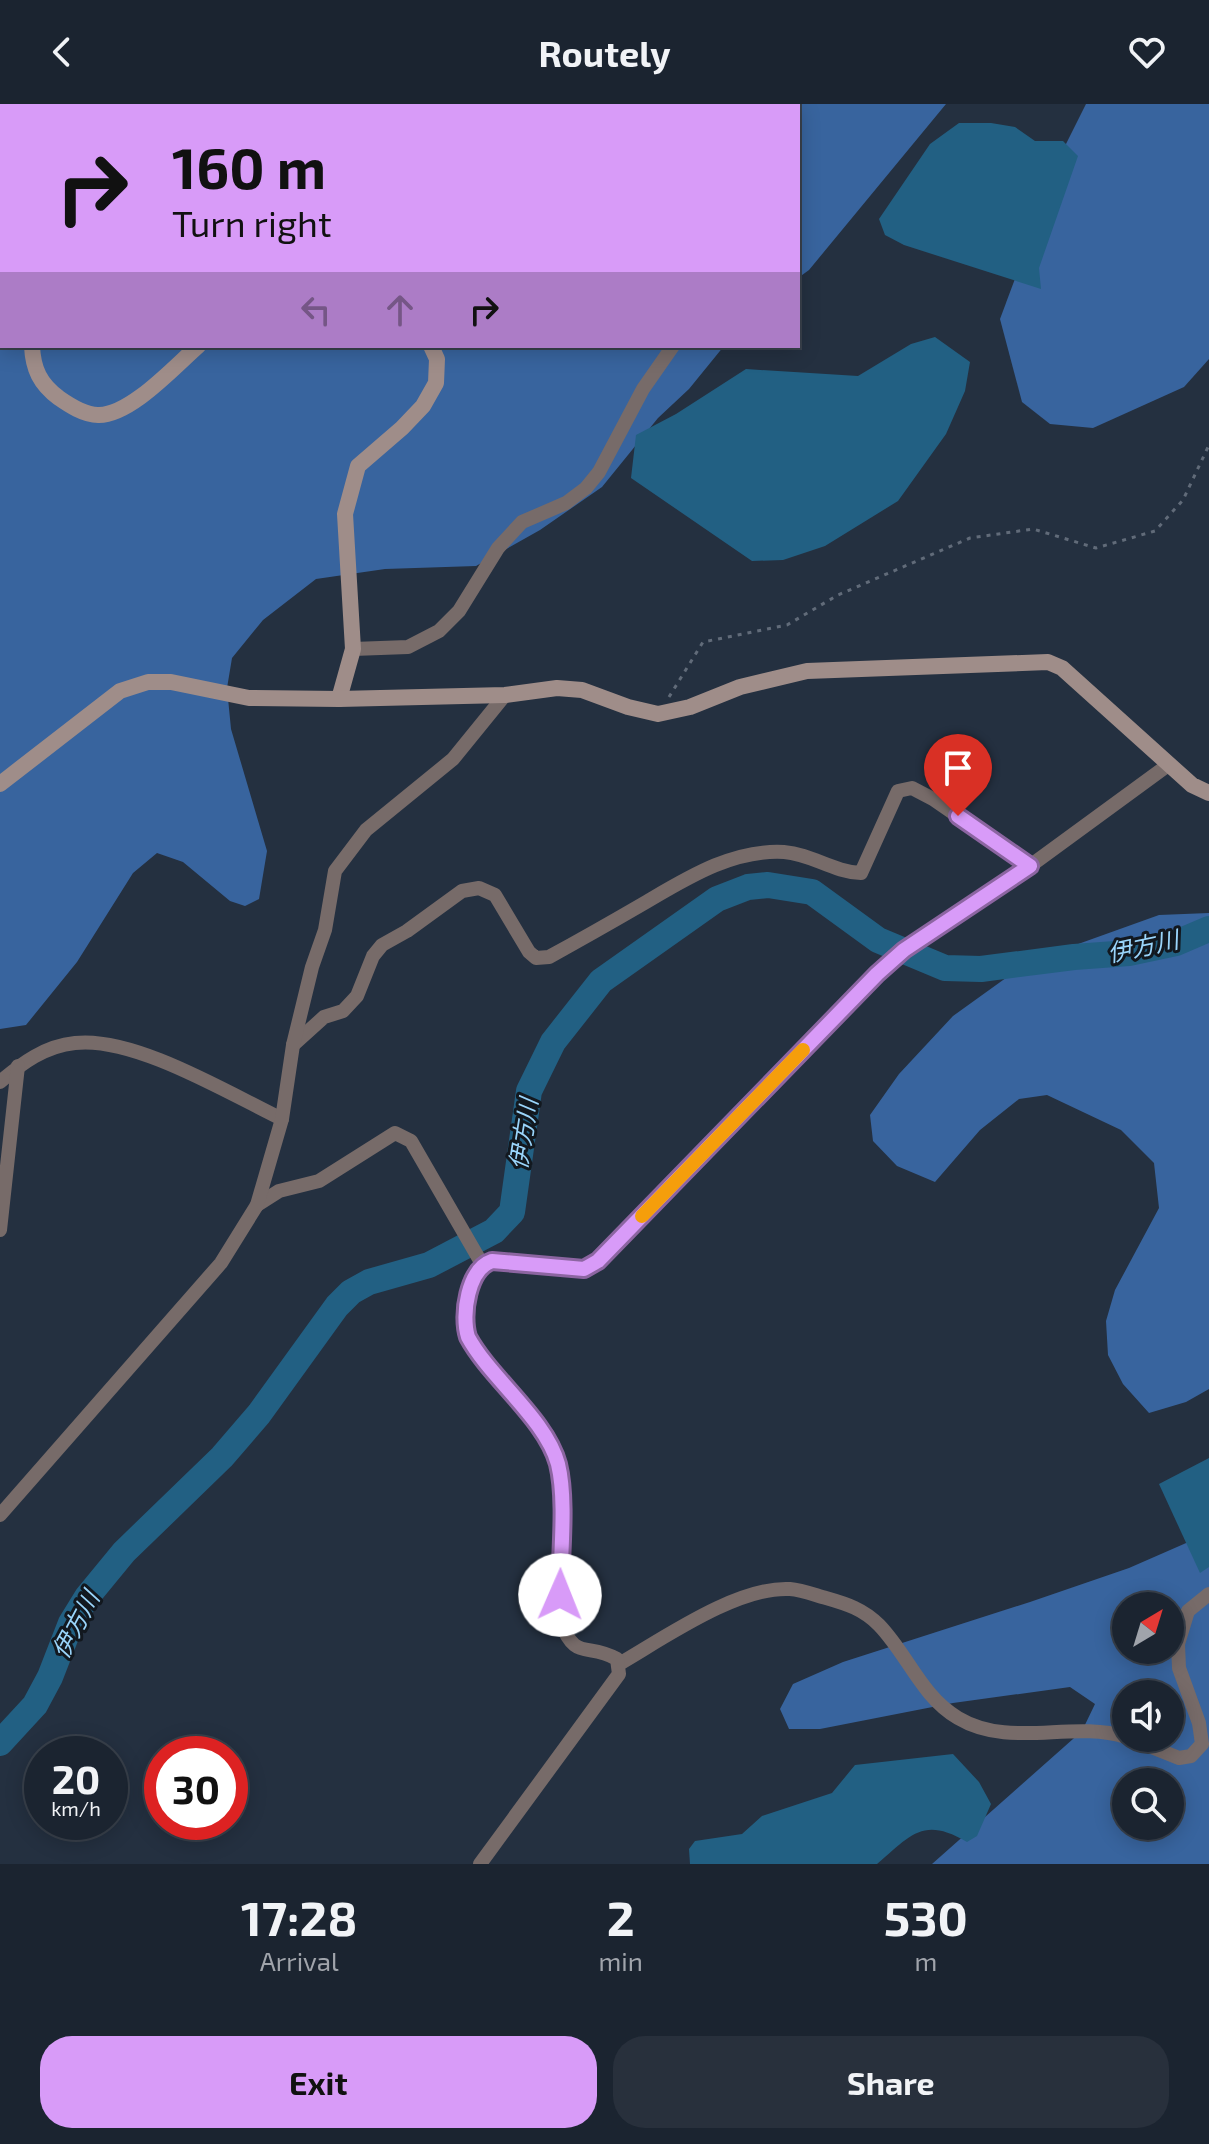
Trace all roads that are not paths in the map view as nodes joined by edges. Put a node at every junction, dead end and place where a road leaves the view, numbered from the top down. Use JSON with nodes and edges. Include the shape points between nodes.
{"nodes":[{"id":1,"x":32,"y":348,"type":"edge"},
{"id":2,"x":196,"y":348,"type":"edge"},
{"id":3,"x":432,"y":348,"type":"edge"},
{"id":4,"x":672,"y":348,"type":"edge"},
{"id":5,"x":353,"y":649,"type":"junction"},
{"id":6,"x":505,"y":695,"type":"junction"},
{"id":7,"x":339,"y":699,"type":"junction"},
{"id":8,"x":1168,"y":765,"type":"junction"},
{"id":9,"x":0,"y":784,"type":"edge"},
{"id":10,"x":1209,"y":793,"type":"edge"},
{"id":11,"x":1030,"y":866,"type":"junction"},
{"id":12,"x":293,"y":1045,"type":"junction"},
{"id":13,"x":18,"y":1066,"type":"junction"},
{"id":14,"x":0,"y":1082,"type":"edge"},
{"id":15,"x":282,"y":1119,"type":"junction"},
{"id":16,"x":257,"y":1205,"type":"junction"},
{"id":17,"x":0,"y":1230,"type":"edge"},
{"id":18,"x":482,"y":1264,"type":"junction"},
{"id":19,"x":0,"y":1515,"type":"edge"},
{"id":20,"x":1209,"y":1594,"type":"edge"},
{"id":21,"x":619,"y":1664,"type":"junction"},
{"id":22,"x":1183,"y":1680,"type":"edge"},
{"id":23,"x":1184,"y":1682,"type":"edge"},
{"id":24,"x":1112,"y":1732,"type":"edge"},
{"id":25,"x":1164,"y":1752,"type":"edge"},
{"id":26,"x":480,"y":1864,"type":"edge"}],
"edges":[{"from":1,"to":2,"type":"street","via":[[33,367],[47,390],[73,408],[97,415],[117,411],[149,390]]},
{"from":3,"to":5,"type":"street","via":[[436,383],[423,406],[358,466],[345,514]]},
{"from":4,"to":5,"type":"street","via":[[593,480],[566,503],[522,522],[439,631],[408,647]]},
{"from":5,"to":7,"type":"street"},
{"from":6,"to":7,"type":"street"},
{"from":6,"to":8,"type":"street","via":[[582,690],[658,714],[807,671],[1048,662],[1062,668]]},
{"from":6,"to":12,"type":"street","via":[[453,759],[366,830],[335,871],[325,930]]},
{"from":7,"to":9,"type":"street","via":[[249,698],[148,682],[120,691]]},
{"from":8,"to":10,"type":"street"},
{"from":8,"to":11,"type":"street"},
{"from":11,"to":12,"type":"street","via":[[912,788],[898,791],[861,873],[782,852],[737,857],[697,873],[549,957],[536,958],[529,952],[495,895],[479,888],[462,891],[382,945],[357,996]]},
{"from":11,"to":18,"type":"street","via":[[904,950],[877,974],[598,1261],[584,1269]]},
{"from":12,"to":15,"type":"street"},
{"from":13,"to":14,"type":"street"},
{"from":13,"to":15,"type":"street","via":[[44,1050],[76,1043],[114,1045]]},
{"from":13,"to":17,"type":"street"},
{"from":15,"to":16,"type":"street"},
{"from":16,"to":18,"type":"street","via":[[279,1191],[319,1181],[395,1133],[411,1141]]},
{"from":16,"to":19,"type":"street","via":[[221,1263]]},
{"from":18,"to":21,"type":"street","via":[[466,1308],[468,1337],[543,1434],[558,1463],[560,1621],[573,1645],[608,1654]]},
{"from":20,"to":22,"type":"street","via":[[1188,1611],[1178,1644]]},
{"from":21,"to":24,"type":"street","via":[[746,1596],[793,1589],[859,1608],[881,1627],[927,1693],[959,1719],[1000,1732]]},
{"from":21,"to":26,"type":"street","via":[[607,1693]]},
{"from":23,"to":25,"type":"street","via":[[1202,1744],[1191,1756]]}]}
